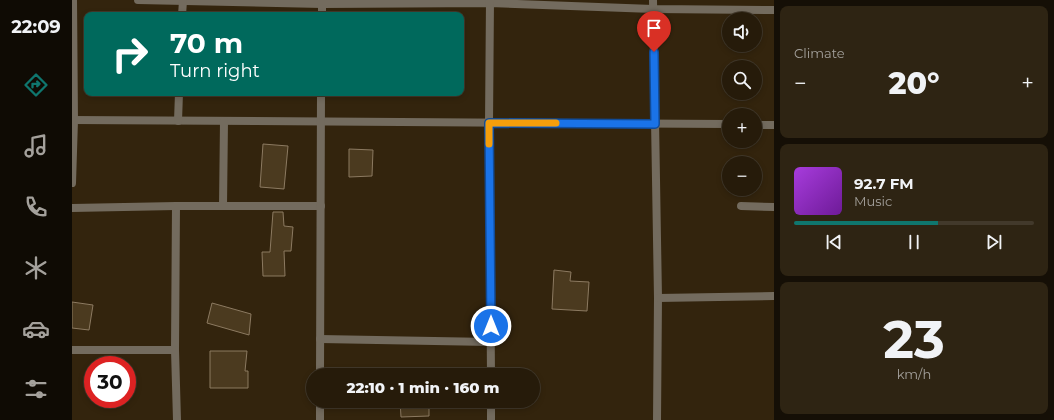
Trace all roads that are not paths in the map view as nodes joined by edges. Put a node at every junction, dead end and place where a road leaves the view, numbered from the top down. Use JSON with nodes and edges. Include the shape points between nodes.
{"nodes":[{"id":1,"x":73,"y":0,"type":"edge"},
{"id":2,"x":138,"y":0,"type":"edge"},
{"id":3,"x":653,"y":0,"type":"edge"},
{"id":4,"x":183,"y":1,"type":"edge"},
{"id":5,"x":490,"y":1,"type":"edge"},
{"id":6,"x":322,"y":2,"type":"edge"},
{"id":7,"x":653,"y":9,"type":"junction"},
{"id":8,"x":774,"y":10,"type":"edge"},
{"id":9,"x":182,"y":12,"type":"edge"},
{"id":10,"x":179,"y":96,"type":"edge"},
{"id":11,"x":321,"y":96,"type":"edge"},
{"id":12,"x":73,"y":120,"type":"edge"},
{"id":13,"x":178,"y":121,"type":"junction"},
{"id":14,"x":224,"y":121,"type":"junction"},
{"id":15,"x":321,"y":122,"type":"junction"},
{"id":16,"x":489,"y":123,"type":"junction"},
{"id":17,"x":655,"y":124,"type":"junction"},
{"id":18,"x":722,"y":124,"type":"edge"},
{"id":19,"x":762,"y":125,"type":"edge"},
{"id":20,"x":774,"y":125,"type":"edge"},
{"id":21,"x":72,"y":183,"type":"edge"},
{"id":22,"x":176,"y":206,"type":"junction"},
{"id":23,"x":223,"y":206,"type":"junction"},
{"id":24,"x":321,"y":206,"type":"junction"},
{"id":25,"x":741,"y":206,"type":"dead end"},
{"id":26,"x":774,"y":207,"type":"edge"},
{"id":27,"x":72,"y":208,"type":"edge"},
{"id":28,"x":774,"y":296,"type":"edge"},
{"id":29,"x":658,"y":298,"type":"junction"},
{"id":30,"x":320,"y":338,"type":"junction"},
{"id":31,"x":491,"y":342,"type":"junction"},
{"id":32,"x":72,"y":350,"type":"edge"},
{"id":33,"x":175,"y":350,"type":"junction"},
{"id":34,"x":320,"y":368,"type":"edge"},
{"id":35,"x":491,"y":368,"type":"edge"},
{"id":36,"x":320,"y":408,"type":"edge"},
{"id":37,"x":491,"y":408,"type":"edge"},
{"id":38,"x":177,"y":420,"type":"edge"},
{"id":39,"x":320,"y":420,"type":"edge"},
{"id":40,"x":491,"y":420,"type":"edge"},
{"id":41,"x":657,"y":420,"type":"edge"}],
"edges":[{"from":1,"to":12,"type":"street"},
{"from":2,"to":4,"type":"street"},
{"from":3,"to":7,"type":"street"},
{"from":4,"to":6,"type":"street"},
{"from":4,"to":9,"type":"street"},
{"from":5,"to":6,"type":"street"},
{"from":5,"to":7,"type":"street"},
{"from":5,"to":16,"type":"street"},
{"from":7,"to":8,"type":"street"},
{"from":7,"to":17,"type":"street"},
{"from":10,"to":13,"type":"street"},
{"from":11,"to":15,"type":"street"},
{"from":12,"to":13,"type":"street"},
{"from":12,"to":21,"type":"street"},
{"from":13,"to":14,"type":"street"},
{"from":14,"to":15,"type":"street"},
{"from":14,"to":23,"type":"street"},
{"from":15,"to":16,"type":"street"},
{"from":15,"to":24,"type":"street"},
{"from":16,"to":17,"type":"street"},
{"from":16,"to":31,"type":"street"},
{"from":17,"to":18,"type":"street"},
{"from":17,"to":29,"type":"street"},
{"from":19,"to":20,"type":"street"},
{"from":22,"to":23,"type":"street"},
{"from":22,"to":27,"type":"street"},
{"from":22,"to":33,"type":"street"},
{"from":23,"to":24,"type":"street"},
{"from":24,"to":30,"type":"street"},
{"from":25,"to":26,"type":"street"},
{"from":28,"to":29,"type":"street"},
{"from":29,"to":41,"type":"street"},
{"from":30,"to":31,"type":"street"},
{"from":30,"to":34,"type":"street"},
{"from":31,"to":35,"type":"street"},
{"from":32,"to":33,"type":"street"},
{"from":33,"to":38,"type":"street"},
{"from":36,"to":39,"type":"street"},
{"from":37,"to":40,"type":"street"}]}
